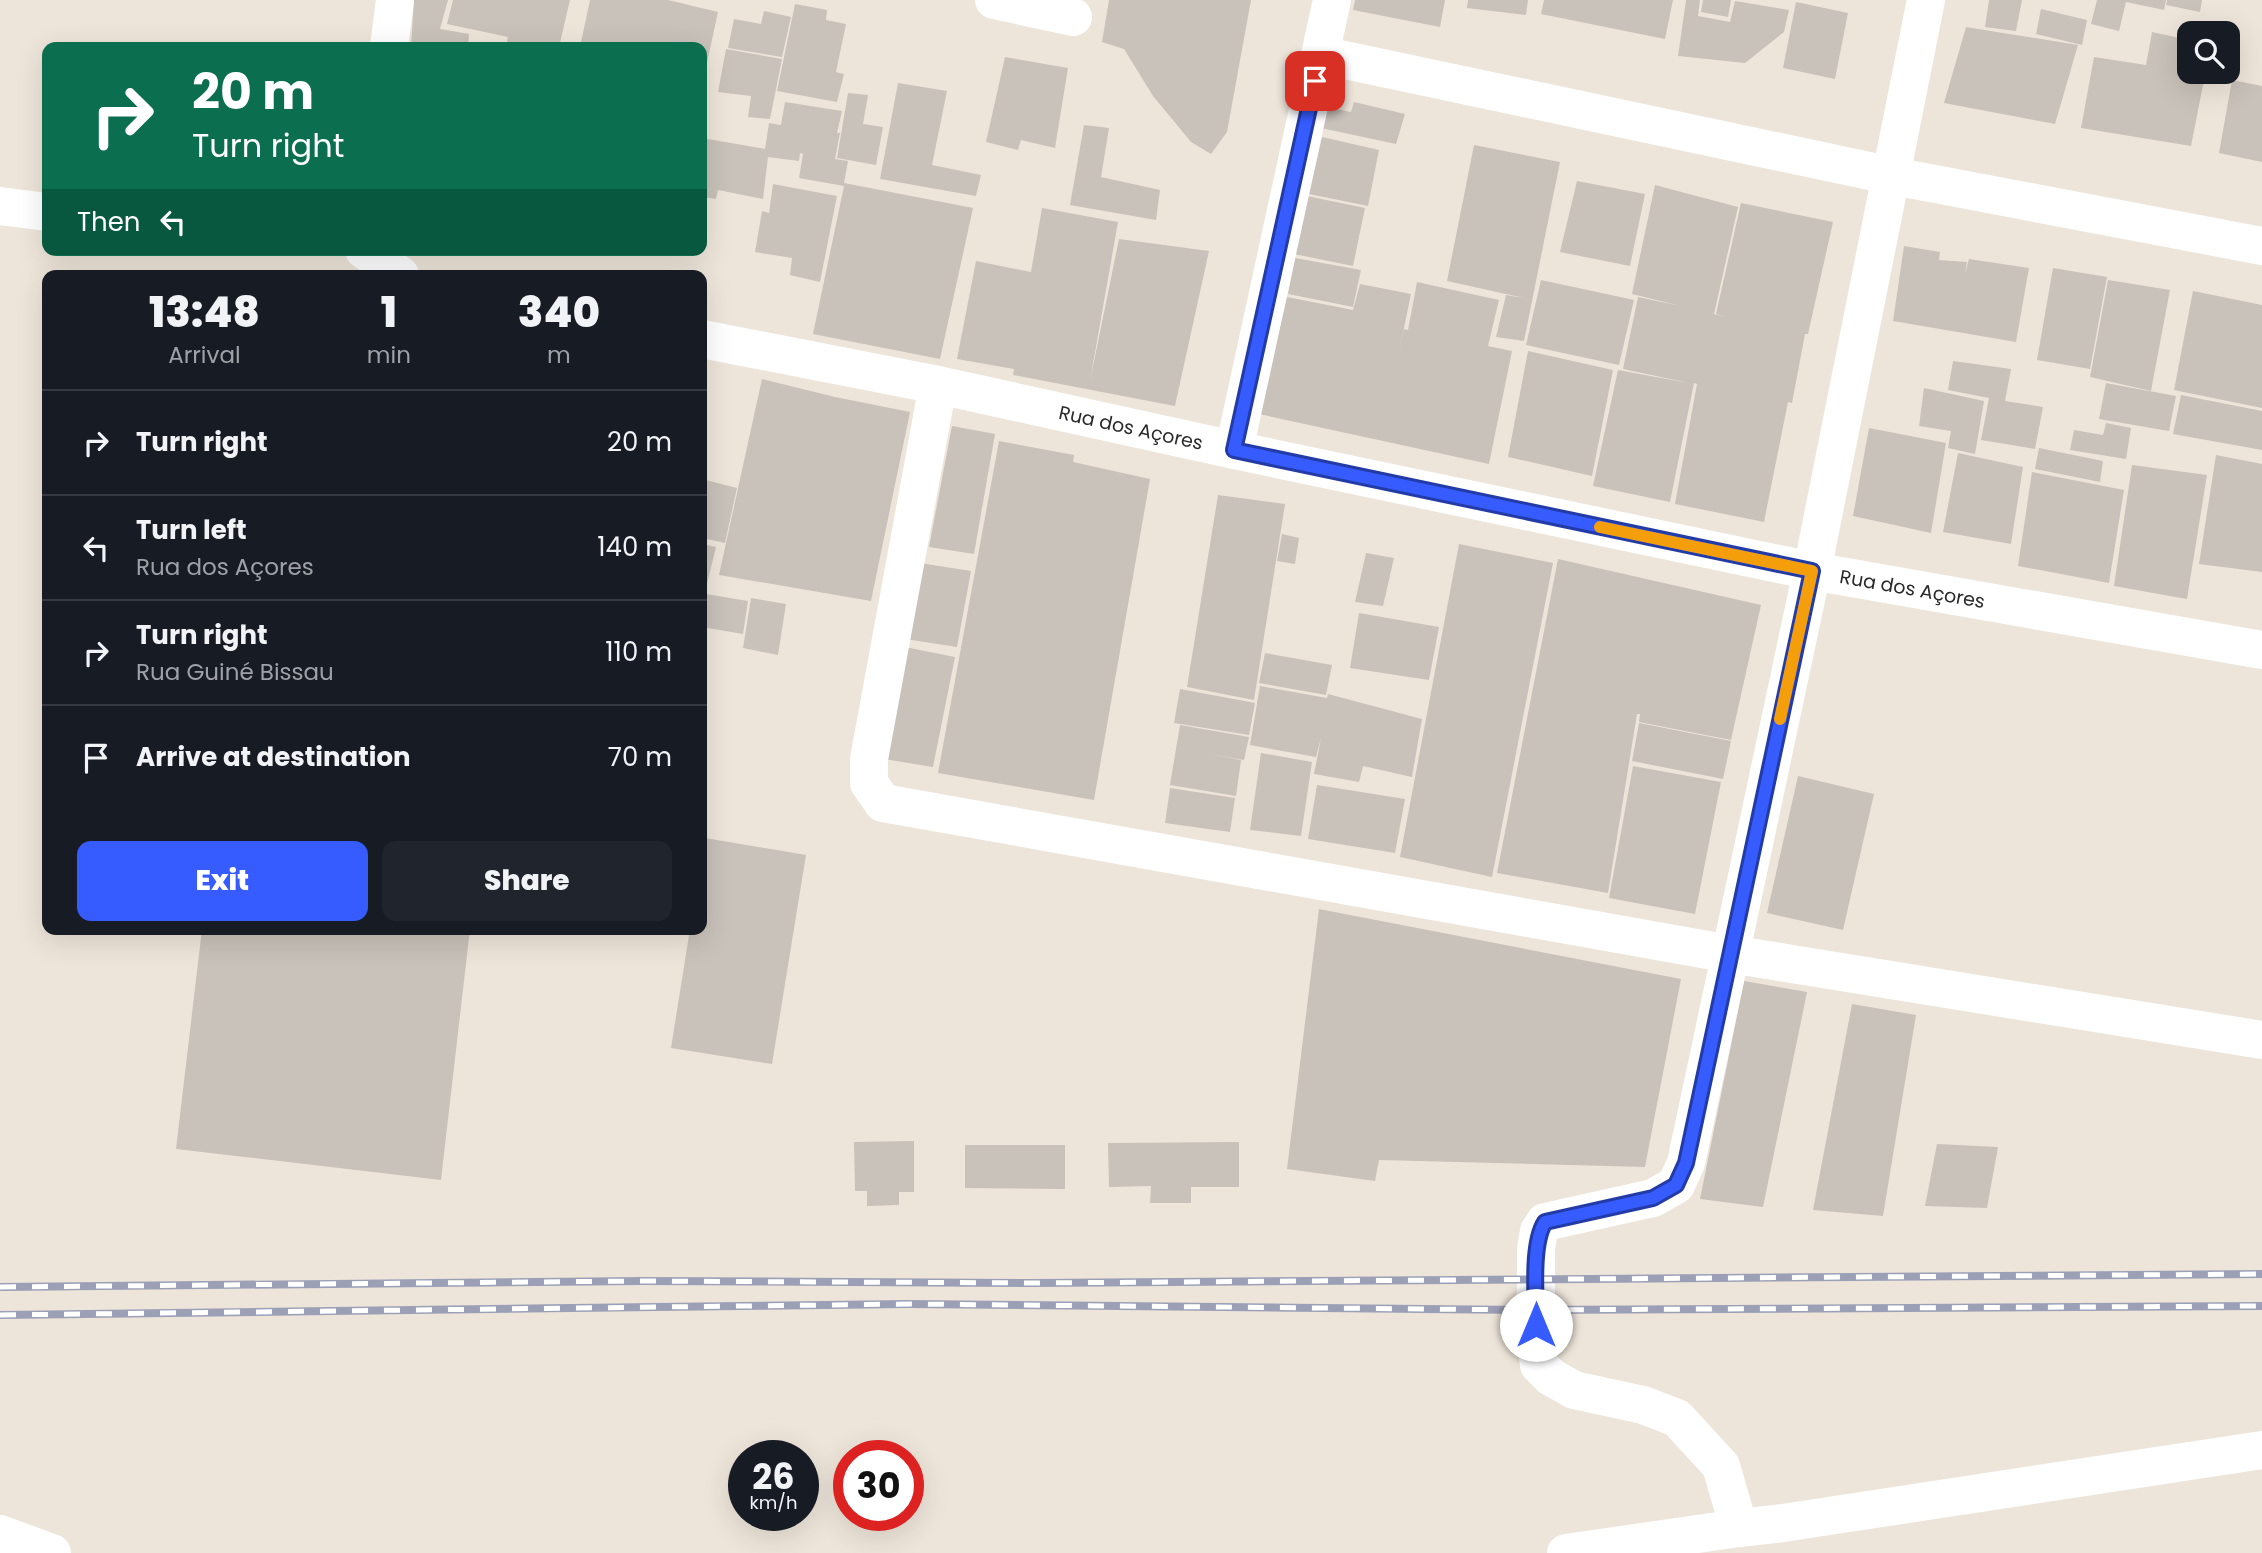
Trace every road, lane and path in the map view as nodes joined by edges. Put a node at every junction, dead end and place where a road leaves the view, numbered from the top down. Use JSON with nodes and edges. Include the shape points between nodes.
{"nodes":[{"id":1,"x":395,"y":0,"type":"edge"},
{"id":2,"x":994,"y":0,"type":"edge"},
{"id":3,"x":1332,"y":0,"type":"edge"},
{"id":4,"x":1926,"y":0,"type":"edge"},
{"id":5,"x":1073,"y":17,"type":"dead end"},
{"id":6,"x":390,"y":42,"type":"edge"},
{"id":7,"x":1321,"y":55,"type":"junction"},
{"id":8,"x":1893,"y":176,"type":"junction"},
{"id":9,"x":0,"y":206,"type":"edge"},
{"id":10,"x":42,"y":211,"type":"edge"},
{"id":11,"x":2262,"y":246,"type":"edge"},
{"id":12,"x":372,"y":256,"type":"edge"},
{"id":13,"x":393,"y":270,"type":"edge"},
{"id":14,"x":707,"y":340,"type":"edge"},
{"id":15,"x":938,"y":385,"type":"junction"},
{"id":16,"x":1234,"y":450,"type":"junction"},
{"id":17,"x":1812,"y":571,"type":"junction"},
{"id":18,"x":2262,"y":650,"type":"edge"},
{"id":19,"x":1730,"y":954,"type":"junction"},
{"id":20,"x":2262,"y":1040,"type":"edge"},
{"id":21,"x":2262,"y":1450,"type":"edge"},
{"id":22,"x":1739,"y":1528,"type":"junction"},
{"id":23,"x":0,"y":1534,"type":"edge"},
{"id":24,"x":52,"y":1553,"type":"edge"},
{"id":25,"x":1566,"y":1553,"type":"edge"}],
"edges":[{"from":1,"to":6,"type":"street"},
{"from":2,"to":5,"type":"street"},
{"from":3,"to":7,"type":"street"},
{"from":4,"to":8,"type":"street"},
{"from":7,"to":8,"type":"street"},
{"from":7,"to":16,"type":"street"},
{"from":8,"to":11,"type":"street"},
{"from":8,"to":17,"type":"street"},
{"from":9,"to":10,"type":"street"},
{"from":12,"to":13,"type":"street"},
{"from":14,"to":15,"type":"street","name":"Rua dos Açores"},
{"from":15,"to":16,"type":"street","name":"Rua dos Açores"},
{"from":15,"to":19,"type":"street","via":[[869,759],[869,783],[883,803]]},
{"from":16,"to":17,"type":"street","name":"Rua dos Açores"},
{"from":17,"to":18,"type":"street","name":"Rua dos Açores"},
{"from":17,"to":19,"type":"street"},
{"from":19,"to":20,"type":"street"},
{"from":19,"to":22,"type":"street","via":[[1686,1163],[1676,1185],[1653,1198],[1545,1222],[1536,1249],[1536,1309],[1539,1365],[1574,1390],[1643,1405],[1677,1418],[1721,1466]]},
{"from":21,"to":22,"type":"street"},
{"from":22,"to":25,"type":"street"},
{"from":23,"to":24,"type":"street"}]}
